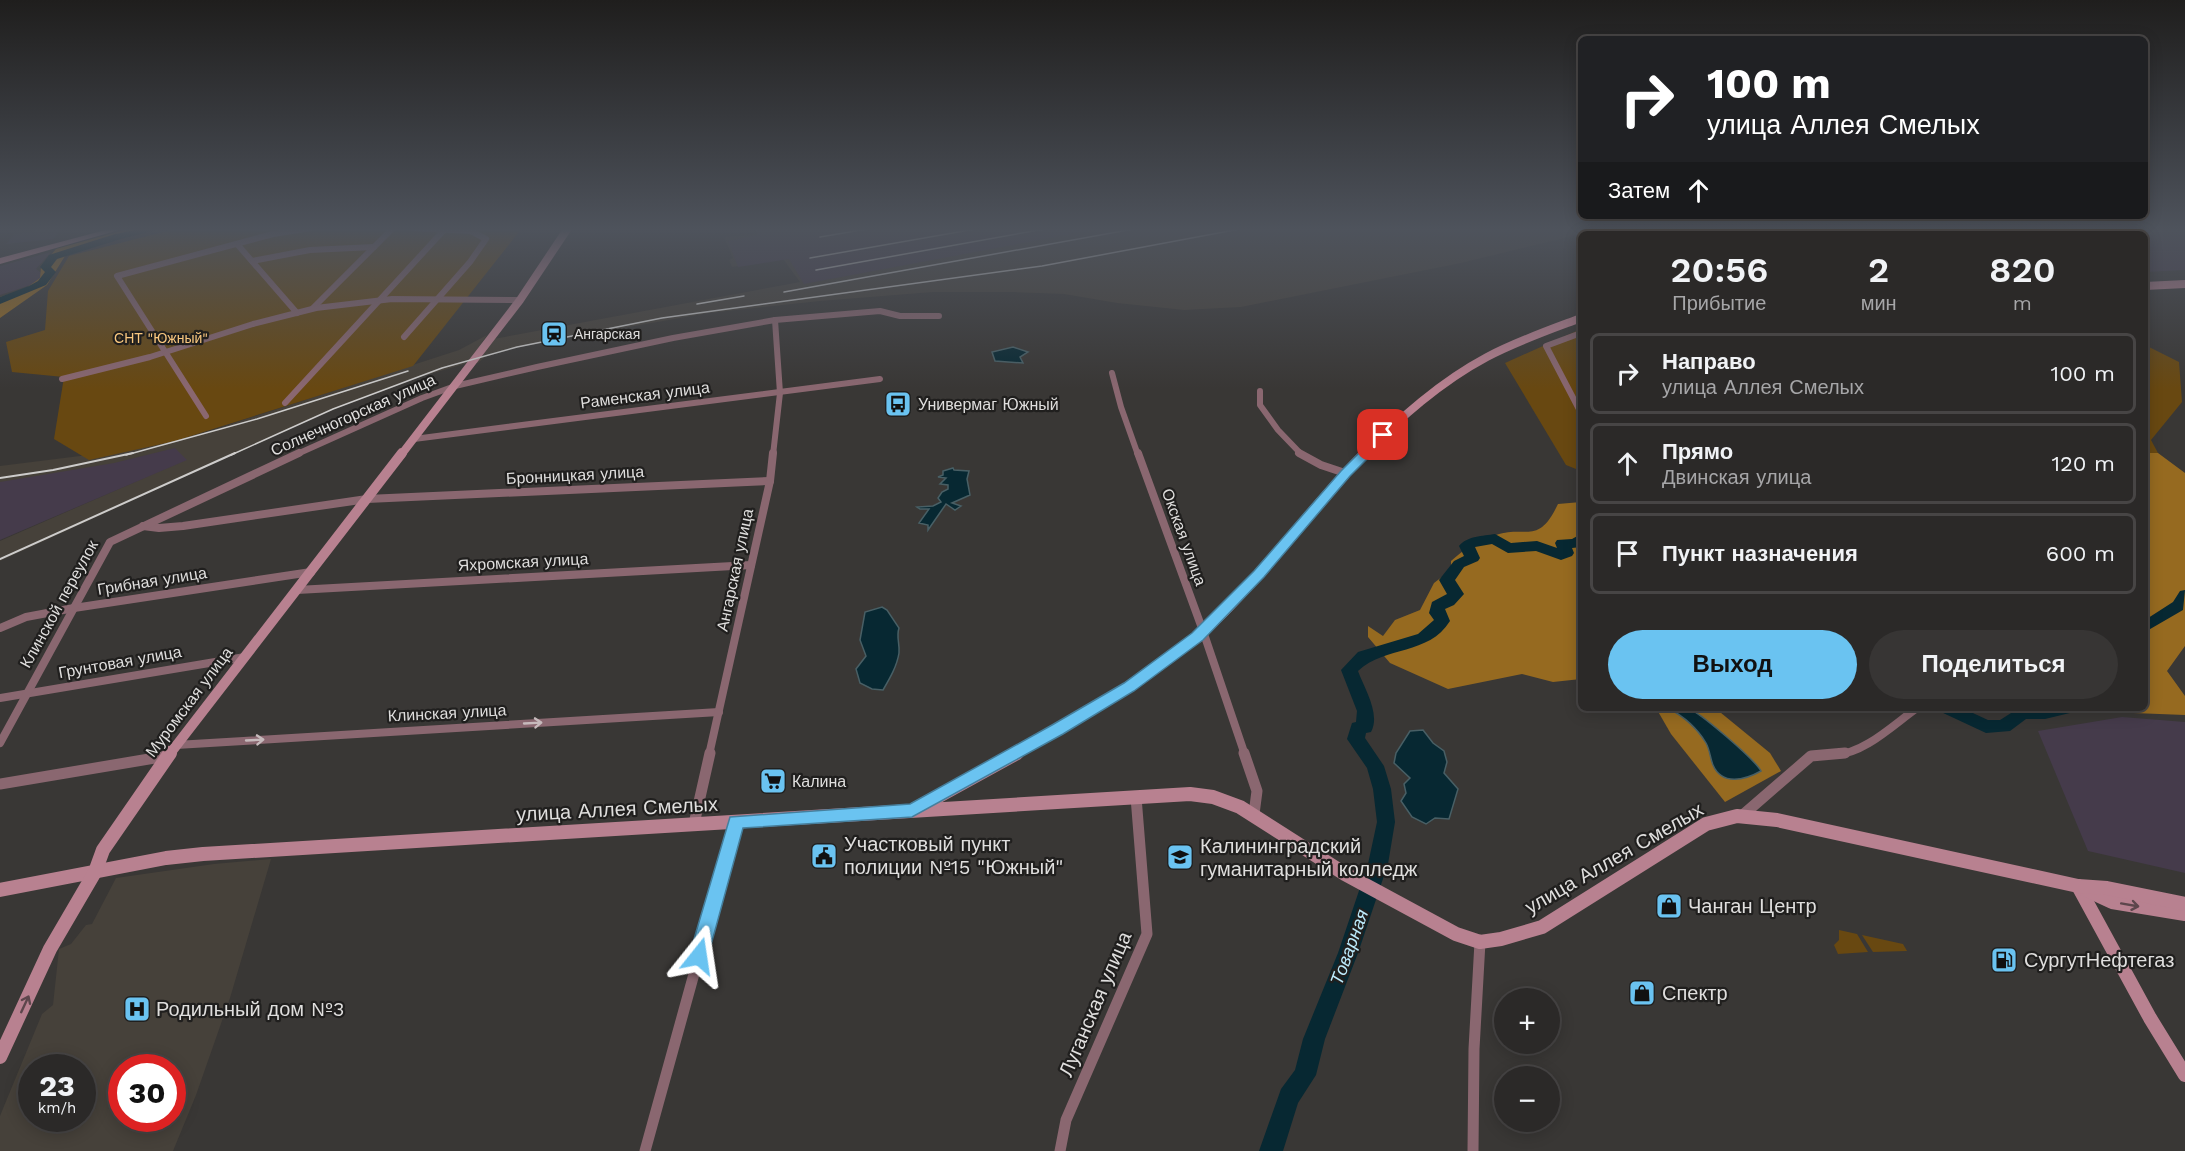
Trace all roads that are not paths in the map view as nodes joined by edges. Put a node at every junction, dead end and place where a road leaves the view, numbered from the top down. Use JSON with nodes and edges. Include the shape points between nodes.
{"nodes":[{"id":1,"x":121,"y":282,"type":"edge"},
{"id":2,"x":270,"y":282,"type":"edge"},
{"id":3,"x":340,"y":282,"type":"edge"},
{"id":4,"x":396,"y":282,"type":"edge"},
{"id":5,"x":453,"y":282,"type":"edge"},
{"id":6,"x":532,"y":282,"type":"edge"},
{"id":7,"x":2185,"y":284,"type":"edge"},
{"id":8,"x":2148,"y":286,"type":"edge"},
{"id":9,"x":440,"y":298,"type":"junction"},
{"id":10,"x":379,"y":300,"type":"junction"},
{"id":11,"x":520,"y":300,"type":"junction"},
{"id":12,"x":313,"y":309,"type":"junction"},
{"id":13,"x":297,"y":313,"type":"junction"},
{"id":14,"x":939,"y":316,"type":"dead end"},
{"id":15,"x":1578,"y":319,"type":"edge"},
{"id":16,"x":775,"y":320,"type":"junction"},
{"id":17,"x":1578,"y":334,"type":"edge"},
{"id":18,"x":404,"y":338,"type":"dead end"},
{"id":19,"x":164,"y":352,"type":"junction"},
{"id":20,"x":1112,"y":373,"type":"dead end"},
{"id":21,"x":62,"y":379,"type":"dead end"},
{"id":22,"x":880,"y":379,"type":"dead end"},
{"id":23,"x":455,"y":386,"type":"junction"},
{"id":24,"x":1260,"y":391,"type":"dead end"},
{"id":25,"x":780,"y":393,"type":"junction"},
{"id":26,"x":285,"y":403,"type":"dead end"},
{"id":27,"x":1578,"y":407,"type":"edge"},
{"id":28,"x":206,"y":416,"type":"dead end"},
{"id":29,"x":414,"y":439,"type":"junction"},
{"id":30,"x":1346,"y":473,"type":"junction"},
{"id":31,"x":770,"y":481,"type":"junction"},
{"id":32,"x":367,"y":499,"type":"junction"},
{"id":33,"x":300,"y":508,"type":"joint"},
{"id":34,"x":143,"y":526,"type":"junction"},
{"id":35,"x":751,"y":565,"type":"junction"},
{"id":36,"x":311,"y":572,"type":"junction"},
{"id":37,"x":297,"y":590,"type":"junction"},
{"id":38,"x":74,"y":608,"type":"junction"},
{"id":39,"x":0,"y":628,"type":"edge"},
{"id":40,"x":1203,"y":631,"type":"junction"},
{"id":41,"x":245,"y":657,"type":"junction"},
{"id":42,"x":27,"y":693,"type":"junction"},
{"id":43,"x":0,"y":698,"type":"edge"},
{"id":44,"x":1913,"y":711,"type":"edge"},
{"id":45,"x":719,"y":712,"type":"junction"},
{"id":46,"x":0,"y":743,"type":"edge"},
{"id":47,"x":172,"y":750,"type":"junction"},
{"id":48,"x":0,"y":784,"type":"edge"},
{"id":49,"x":1136,"y":797,"type":"junction"},
{"id":50,"x":912,"y":811,"type":"junction"},
{"id":51,"x":1254,"y":814,"type":"junction"},
{"id":52,"x":1744,"y":814,"type":"junction"},
{"id":53,"x":736,"y":822,"type":"junction"},
{"id":54,"x":694,"y":824,"type":"junction"},
{"id":55,"x":95,"y":872,"type":"junction"},
{"id":56,"x":2078,"y":886,"type":"junction"},
{"id":57,"x":0,"y":891,"type":"edge"},
{"id":58,"x":2185,"y":904,"type":"edge"},
{"id":59,"x":2185,"y":915,"type":"edge"},
{"id":60,"x":1480,"y":942,"type":"junction"},
{"id":61,"x":0,"y":1057,"type":"edge"},
{"id":62,"x":2185,"y":1075,"type":"edge"},
{"id":63,"x":645,"y":1151,"type":"edge"},
{"id":64,"x":1060,"y":1151,"type":"edge"},
{"id":65,"x":1473,"y":1151,"type":"edge"}],
"edges":[{"from":1,"to":19,"type":"street"},
{"from":2,"to":13,"type":"street"},
{"from":3,"to":12,"type":"street"},
{"from":4,"to":10,"type":"street"},
{"from":5,"to":9,"type":"street"},
{"from":6,"to":11,"type":"main road"},
{"from":7,"to":8,"type":"main road"},
{"from":9,"to":10,"type":"street"},
{"from":9,"to":11,"type":"street"},
{"from":9,"to":18,"type":"street"},
{"from":10,"to":12,"type":"street"},
{"from":10,"to":26,"type":"street"},
{"from":11,"to":23,"type":"main road"},
{"from":12,"to":13,"type":"street"},
{"from":13,"to":19,"type":"street"},
{"from":14,"to":16,"type":"street","name":"Солнечногорская улица","via":[[900,316],[879,311]]},
{"from":15,"to":30,"type":"main road","via":[[1483,359],[1428,396]]},
{"from":16,"to":23,"type":"street","name":"Солнечногорская улица"},
{"from":16,"to":25,"type":"street","name":"Ангарская улица"},
{"from":17,"to":27,"type":"street","via":[[1546,346]]},
{"from":19,"to":21,"type":"street"},
{"from":19,"to":28,"type":"street"},
{"from":20,"to":40,"type":"street","name":"Окская улица"},
{"from":22,"to":25,"type":"street","name":"Раменская улица"},
{"from":23,"to":29,"type":"main road"},
{"from":23,"to":34,"type":"street","name":"Солнечногорская улица"},
{"from":24,"to":30,"type":"street","via":[[1260,405],[1300,454]]},
{"from":25,"to":29,"type":"street","name":"Раменская улица"},
{"from":25,"to":31,"type":"street","name":"Ангарская улица"},
{"from":29,"to":32,"type":"main road"},
{"from":30,"to":40,"type":"main road","via":[[1259,574]]},
{"from":31,"to":32,"type":"street","name":"Бронницкая улица"},
{"from":31,"to":35,"type":"street","name":"Ангарская улица"},
{"from":32,"to":33,"type":"street"},
{"from":32,"to":36,"type":"main road","name":"Муромская улица"},
{"from":33,"to":34,"type":"street","via":[[183,526]]},
{"from":34,"to":38,"type":"street","name":"Клинской переулок","via":[[110,542]]},
{"from":35,"to":37,"type":"street","name":"Яхромская улица"},
{"from":35,"to":45,"type":"street","name":"Ангарская улица"},
{"from":36,"to":37,"type":"main road","name":"Муромская улица"},
{"from":36,"to":38,"type":"street","name":"Грибная улица"},
{"from":37,"to":41,"type":"main road","name":"Муромская улица"},
{"from":38,"to":39,"type":"street","name":"Грибная улица","via":[[26,617]]},
{"from":38,"to":42,"type":"street","name":"Клинской переулок"},
{"from":40,"to":50,"type":"main road","via":[[1129,687]]},
{"from":40,"to":51,"type":"street","name":"Окская улица","via":[[1257,791]]},
{"from":41,"to":42,"type":"street","name":"Грунтовая улица"},
{"from":41,"to":47,"type":"main road","name":"Муромская улица"},
{"from":42,"to":43,"type":"street","name":"Грунтовая улица"},
{"from":42,"to":46,"type":"street","name":"Клинской переулок"},
{"from":44,"to":52,"type":"street","name":"улица Аллея Смелых","via":[[1875,739],[1843,754],[1811,756]]},
{"from":47,"to":45,"type":"street","name":"Клинская улица","one_way":true},
{"from":45,"to":54,"type":"street","name":"Ангарская улица"},
{"from":47,"to":48,"type":"street"},
{"from":47,"to":55,"type":"main road","name":"Муромская улица","via":[[100,854]]},
{"from":49,"to":50,"type":"main road","name":"улица Аллея Смелых"},
{"from":49,"to":51,"type":"main road","name":"улица Аллея Смелых","via":[[1213,797]]},
{"from":49,"to":64,"type":"street","name":"Луганская улица","via":[[1147,934],[1066,1120]]},
{"from":50,"to":53,"type":"main road","name":"улица Аллея Смелых"},
{"from":51,"to":60,"type":"main road","name":"улица Аллея Смелых","via":[[1369,887],[1456,934]]},
{"from":52,"to":56,"type":"main road","name":"улица Аллея Смелых"},
{"from":52,"to":60,"type":"main road","name":"улица Аллея Смелых","via":[[1706,824],[1542,927]]},
{"from":53,"to":54,"type":"main road","name":"улица Аллея Смелых"},
{"from":53,"to":63,"type":"street"},
{"from":54,"to":55,"type":"main road","name":"улица Аллея Смелых","via":[[202,854]]},
{"from":55,"to":57,"type":"main road","name":"улица Аллея Смелых"},
{"from":61,"to":55,"type":"main road","name":"Муромская улица","one_way":true,"via":[[50,949]]},
{"from":56,"to":58,"type":"main road","name":"улица Аллея Смелых"},
{"from":56,"to":59,"type":"main road","one_way":true,"via":[[2112,902]]},
{"from":56,"to":62,"type":"main road"},
{"from":60,"to":65,"type":"street"}]}
